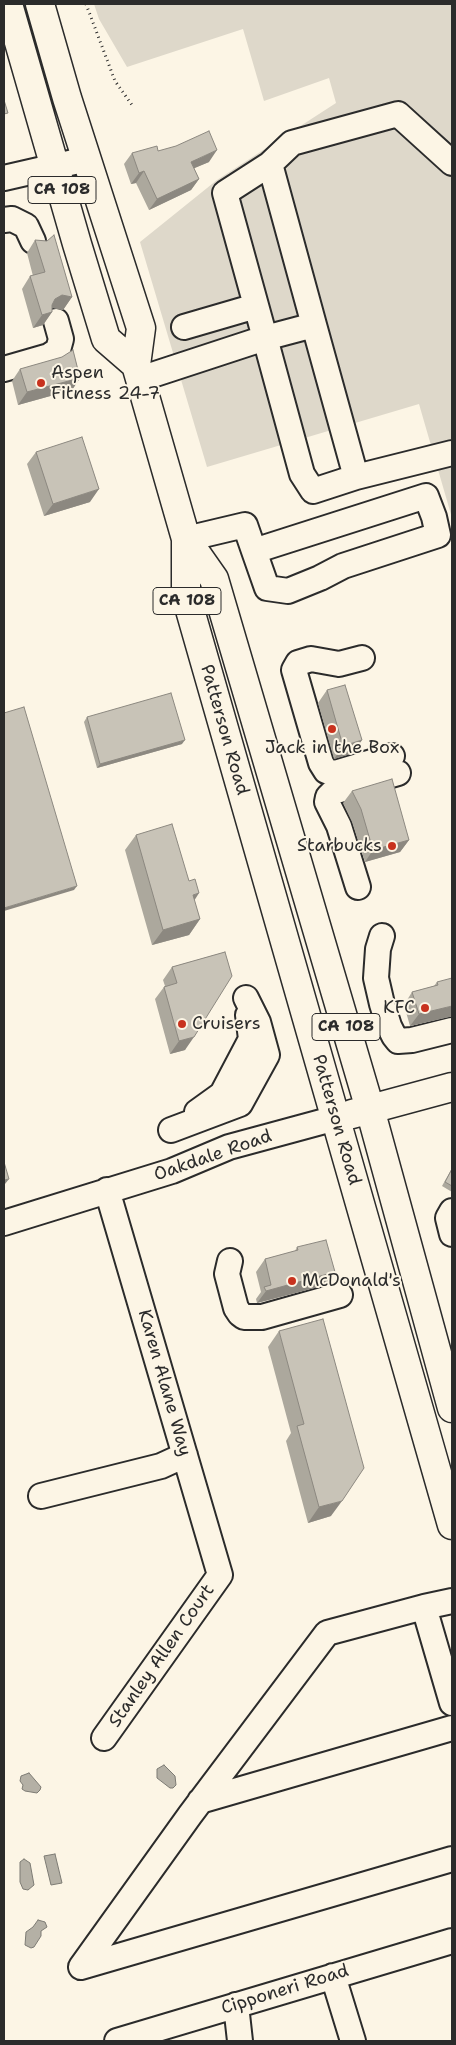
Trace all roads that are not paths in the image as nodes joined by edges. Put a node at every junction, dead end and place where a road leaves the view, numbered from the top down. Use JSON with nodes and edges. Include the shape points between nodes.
{"nodes":[{"id":1,"x":8,"y":4,"type":"edge"},
{"id":2,"x":40,"y":4,"type":"edge"},
{"id":3,"x":87,"y":159,"type":"junction"},
{"id":4,"x":452,"y":163,"type":"edge"},
{"id":5,"x":270,"y":164,"type":"junction"},
{"id":6,"x":55,"y":165,"type":"junction"},
{"id":7,"x":4,"y":178,"type":"edge"},
{"id":8,"x":4,"y":220,"type":"edge"},
{"id":9,"x":33,"y":241,"type":"edge"},
{"id":10,"x":256,"y":306,"type":"junction"},
{"id":11,"x":56,"y":321,"type":"dead end"},
{"id":12,"x":314,"y":325,"type":"junction"},
{"id":13,"x":184,"y":327,"type":"dead end"},
{"id":14,"x":264,"y":338,"type":"junction"},
{"id":15,"x":4,"y":369,"type":"edge"},
{"id":16,"x":138,"y":372,"type":"junction"},
{"id":17,"x":452,"y":452,"type":"edge"},
{"id":18,"x":356,"y":477,"type":"junction"},
{"id":19,"x":186,"y":539,"type":"junction"},
{"id":20,"x":254,"y":550,"type":"junction"},
{"id":21,"x":362,"y":658,"type":"dead end"},
{"id":22,"x":358,"y":887,"type":"dead end"},
{"id":23,"x":382,"y":936,"type":"dead end"},
{"id":24,"x":452,"y":1030,"type":"edge"},
{"id":25,"x":452,"y":1087,"type":"edge"},
{"id":26,"x":370,"y":1109,"type":"junction"},
{"id":27,"x":336,"y":1118,"type":"junction"},
{"id":28,"x":171,"y":1130,"type":"joint"},
{"id":29,"x":107,"y":1190,"type":"junction"},
{"id":30,"x":452,"y":1211,"type":"edge"},
{"id":31,"x":4,"y":1223,"type":"edge"},
{"id":32,"x":452,"y":1234,"type":"edge"},
{"id":33,"x":230,"y":1261,"type":"dead end"},
{"id":34,"x":340,"y":1295,"type":"dead end"},
{"id":35,"x":452,"y":1408,"type":"edge"},
{"id":36,"x":185,"y":1455,"type":"junction"},
{"id":37,"x":41,"y":1496,"type":"dead end"},
{"id":38,"x":452,"y":1524,"type":"edge"},
{"id":39,"x":220,"y":1575,"type":"joint"},
{"id":40,"x":452,"y":1601,"type":"edge"},
{"id":41,"x":424,"y":1606,"type":"junction"},
{"id":42,"x":452,"y":1703,"type":"edge"},
{"id":43,"x":452,"y":1728,"type":"edge"},
{"id":44,"x":104,"y":1738,"type":"dead end"},
{"id":45,"x":200,"y":1801,"type":"junction"},
{"id":46,"x":452,"y":1859,"type":"edge"},
{"id":47,"x":452,"y":1940,"type":"edge"},
{"id":48,"x":333,"y":1976,"type":"junction"},
{"id":49,"x":236,"y":2005,"type":"junction"},
{"id":50,"x":154,"y":2036,"type":"edge"},
{"id":51,"x":117,"y":2041,"type":"edge"},
{"id":52,"x":240,"y":2041,"type":"edge"},
{"id":53,"x":353,"y":2041,"type":"edge"}],
"edges":[{"from":1,"to":6,"type":"main road","number":"CA 108"},
{"from":2,"to":3,"type":"main road","name":"Patterson Road","number":"CA 108"},
{"from":3,"to":6,"type":"street"},
{"from":3,"to":16,"type":"main road","name":"Patterson Road","number":"CA 108","via":[[141,328]]},
{"from":4,"to":5,"type":"street","via":[[398,114],[292,143]]},
{"from":5,"to":10,"type":"street","via":[[225,193]]},
{"from":5,"to":12,"type":"street"},
{"from":6,"to":7,"type":"street"},
{"from":6,"to":16,"type":"main road","number":"CA 108","via":[[106,339]]},
{"from":8,"to":9,"type":"street","via":[[12,219],[26,226]]},
{"from":10,"to":13,"type":"street"},
{"from":10,"to":14,"type":"street"},
{"from":11,"to":15,"type":"street","via":[[61,339],[58,350],[49,356]]},
{"from":12,"to":14,"type":"street"},
{"from":12,"to":18,"type":"street"},
{"from":14,"to":16,"type":"street"},
{"from":14,"to":18,"type":"street","via":[[302,474],[309,485],[313,491]]},
{"from":16,"to":19,"type":"main road","name":"Patterson Road","number":"CA 108"},
{"from":17,"to":18,"type":"street"},
{"from":19,"to":20,"type":"street","via":[[245,525]]},
{"from":19,"to":26,"type":"main road","name":"Patterson Road","number":"CA 108","via":[[214,579]]},
{"from":19,"to":27,"type":"main road","name":"Patterson Road","number":"CA 108","via":[[186,596]]},
{"from":20,"to":20,"type":"street","via":[[267,588],[288,591],[343,566],[438,535],[426,496]]},
{"from":21,"to":22,"type":"street","via":[[339,664],[311,659],[298,663],[294,670],[326,771],[336,773],[395,764],[328,797],[327,802],[339,826]]},
{"from":23,"to":24,"type":"street","via":[[376,978],[394,1036],[398,1041],[412,1040]]},
{"from":25,"to":26,"type":"main road","name":"Oakdale Road"},
{"from":26,"to":27,"type":"main road","name":"Oakdale Road"},
{"from":26,"to":35,"type":"main road","name":"Patterson Road","number":"CA 108"},
{"from":27,"to":29,"type":"street","name":"Oakdale Road","via":[[229,1147],[172,1171]]},
{"from":27,"to":38,"type":"main road","name":"Patterson Road","number":"CA 108"},
{"from":28,"to":28,"type":"street","via":[[240,1104],[267,1055],[258,1022],[246,998],[251,1039],[222,1094]]},
{"from":29,"to":31,"type":"street","name":"Oakdale Road"},
{"from":29,"to":36,"type":"street","name":"Karen Alane Way"},
{"from":30,"to":32,"type":"street","via":[[448,1218]]},
{"from":33,"to":34,"type":"street","via":[[227,1274],[236,1308],[240,1314],[252,1319]]},
{"from":36,"to":37,"type":"street","via":[[161,1466]]},
{"from":36,"to":39,"type":"street","name":"Karen Alane Way"},
{"from":39,"to":44,"type":"street","name":"Stanley Allen Court"},
{"from":40,"to":41,"type":"street"},
{"from":41,"to":42,"type":"street"},
{"from":41,"to":45,"type":"street","via":[[327,1633]]},
{"from":43,"to":45,"type":"street"},
{"from":45,"to":46,"type":"street","via":[[81,1966]]},
{"from":47,"to":48,"type":"street","name":"Cipponeri Road"},
{"from":48,"to":49,"type":"street","name":"Cipponeri Road"},
{"from":48,"to":53,"type":"street"},
{"from":49,"to":50,"type":"street","name":"Cipponeri Road"},
{"from":49,"to":52,"type":"street"},
{"from":50,"to":51,"type":"street","name":"Cipponeri Road"}]}
